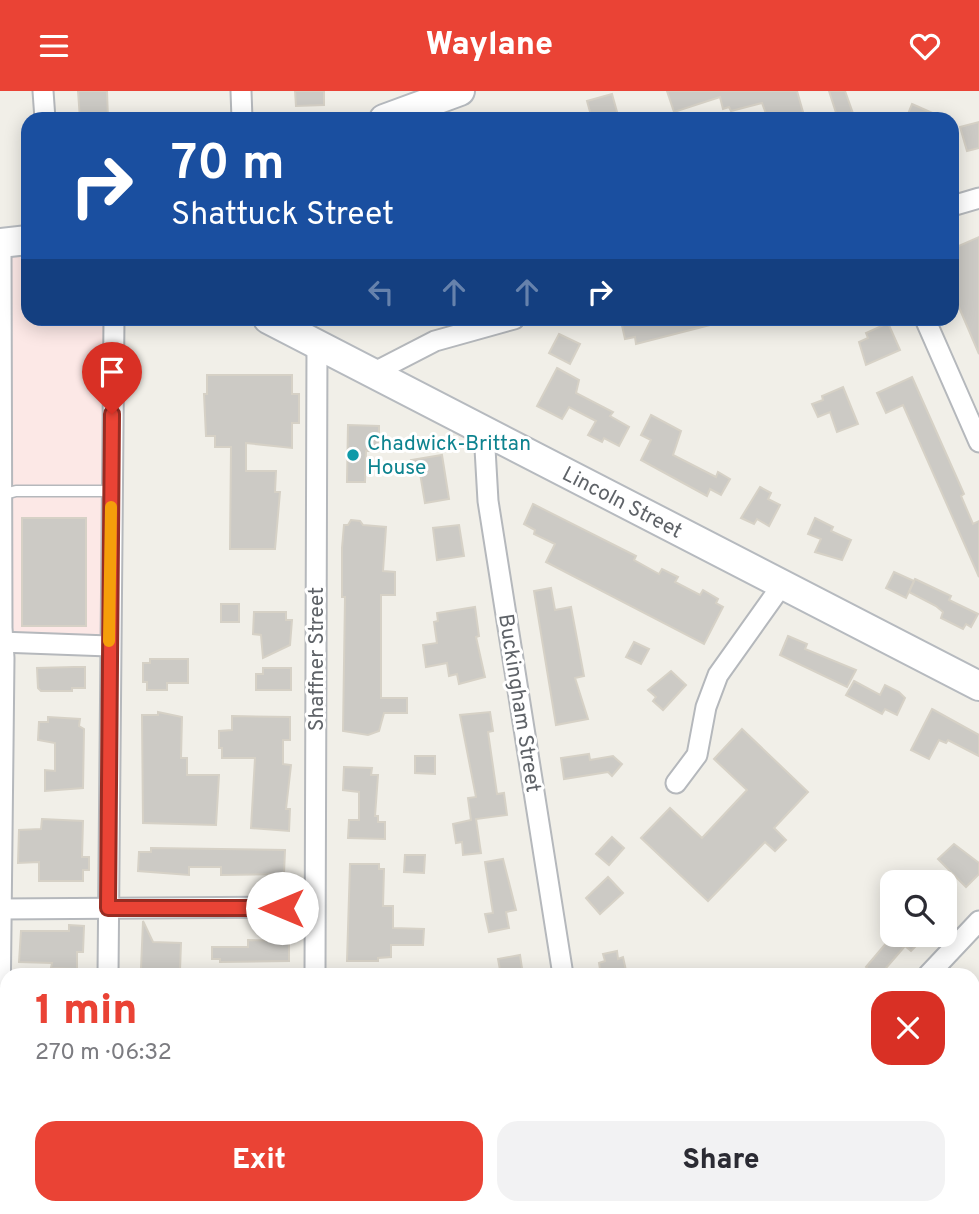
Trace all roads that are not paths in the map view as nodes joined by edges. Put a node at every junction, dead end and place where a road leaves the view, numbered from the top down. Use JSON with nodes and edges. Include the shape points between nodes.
{"nodes":[{"id":1,"x":43,"y":91,"type":"edge"},
{"id":2,"x":241,"y":91,"type":"edge"},
{"id":3,"x":460,"y":91,"type":"edge"},
{"id":4,"x":44,"y":112,"type":"edge"},
{"id":5,"x":242,"y":112,"type":"edge"},
{"id":6,"x":403,"y":112,"type":"edge"},
{"id":7,"x":979,"y":198,"type":"edge"},
{"id":8,"x":959,"y":204,"type":"edge"},
{"id":9,"x":10,"y":242,"type":"edge"},
{"id":10,"x":114,"y":326,"type":"edge"},
{"id":11,"x":282,"y":326,"type":"edge"},
{"id":12,"x":489,"y":326,"type":"edge"},
{"id":13,"x":928,"y":326,"type":"edge"},
{"id":14,"x":317,"y":344,"type":"junction"},
{"id":15,"x":371,"y":374,"type":"junction"},
{"id":16,"x":484,"y":431,"type":"junction"},
{"id":17,"x":979,"y":442,"type":"edge"},
{"id":18,"x":111,"y":491,"type":"junction"},
{"id":19,"x":1,"y":495,"type":"edge"},
{"id":20,"x":782,"y":585,"type":"junction"},
{"id":21,"x":1,"y":642,"type":"edge"},
{"id":22,"x":109,"y":646,"type":"junction"},
{"id":23,"x":979,"y":686,"type":"edge"},
{"id":24,"x":676,"y":783,"type":"dead end"},
{"id":25,"x":108,"y":908,"type":"junction"},
{"id":26,"x":314,"y":908,"type":"junction"},
{"id":27,"x":1,"y":909,"type":"edge"},
{"id":28,"x":976,"y":930,"type":"edge"},
{"id":29,"x":0,"y":968,"type":"edge"},
{"id":30,"x":108,"y":968,"type":"edge"},
{"id":31,"x":315,"y":968,"type":"edge"},
{"id":32,"x":562,"y":968,"type":"edge"},
{"id":33,"x":935,"y":968,"type":"edge"}],
"edges":[{"from":1,"to":4,"type":"street"},
{"from":2,"to":5,"type":"street"},
{"from":3,"to":6,"type":"main road"},
{"from":7,"to":8,"type":"street"},
{"from":9,"to":19,"type":"street"},
{"from":10,"to":18,"type":"street"},
{"from":11,"to":14,"type":"main road","name":"Lincoln Street"},
{"from":12,"to":15,"type":"street","via":[[435,341]]},
{"from":13,"to":17,"type":"street"},
{"from":14,"to":15,"type":"main road","name":"Lincoln Street"},
{"from":14,"to":26,"type":"street","name":"Shaffner Street"},
{"from":15,"to":16,"type":"main road","name":"Lincoln Street"},
{"from":16,"to":20,"type":"main road","name":"Lincoln Street"},
{"from":16,"to":32,"type":"street","name":"Buckingham Street","via":[[488,501]]},
{"from":18,"to":19,"type":"lane"},
{"from":18,"to":22,"type":"street"},
{"from":19,"to":21,"type":"street"},
{"from":20,"to":23,"type":"main road","name":"Lincoln Street"},
{"from":20,"to":24,"type":"street","via":[[718,675],[706,706],[697,755]]},
{"from":21,"to":22,"type":"street"},
{"from":21,"to":27,"type":"street"},
{"from":22,"to":25,"type":"street"},
{"from":25,"to":26,"type":"street"},
{"from":25,"to":27,"type":"street"},
{"from":25,"to":30,"type":"street"},
{"from":26,"to":31,"type":"street","name":"Shaffner Street"},
{"from":27,"to":29,"type":"street"},
{"from":28,"to":33,"type":"street"}]}
